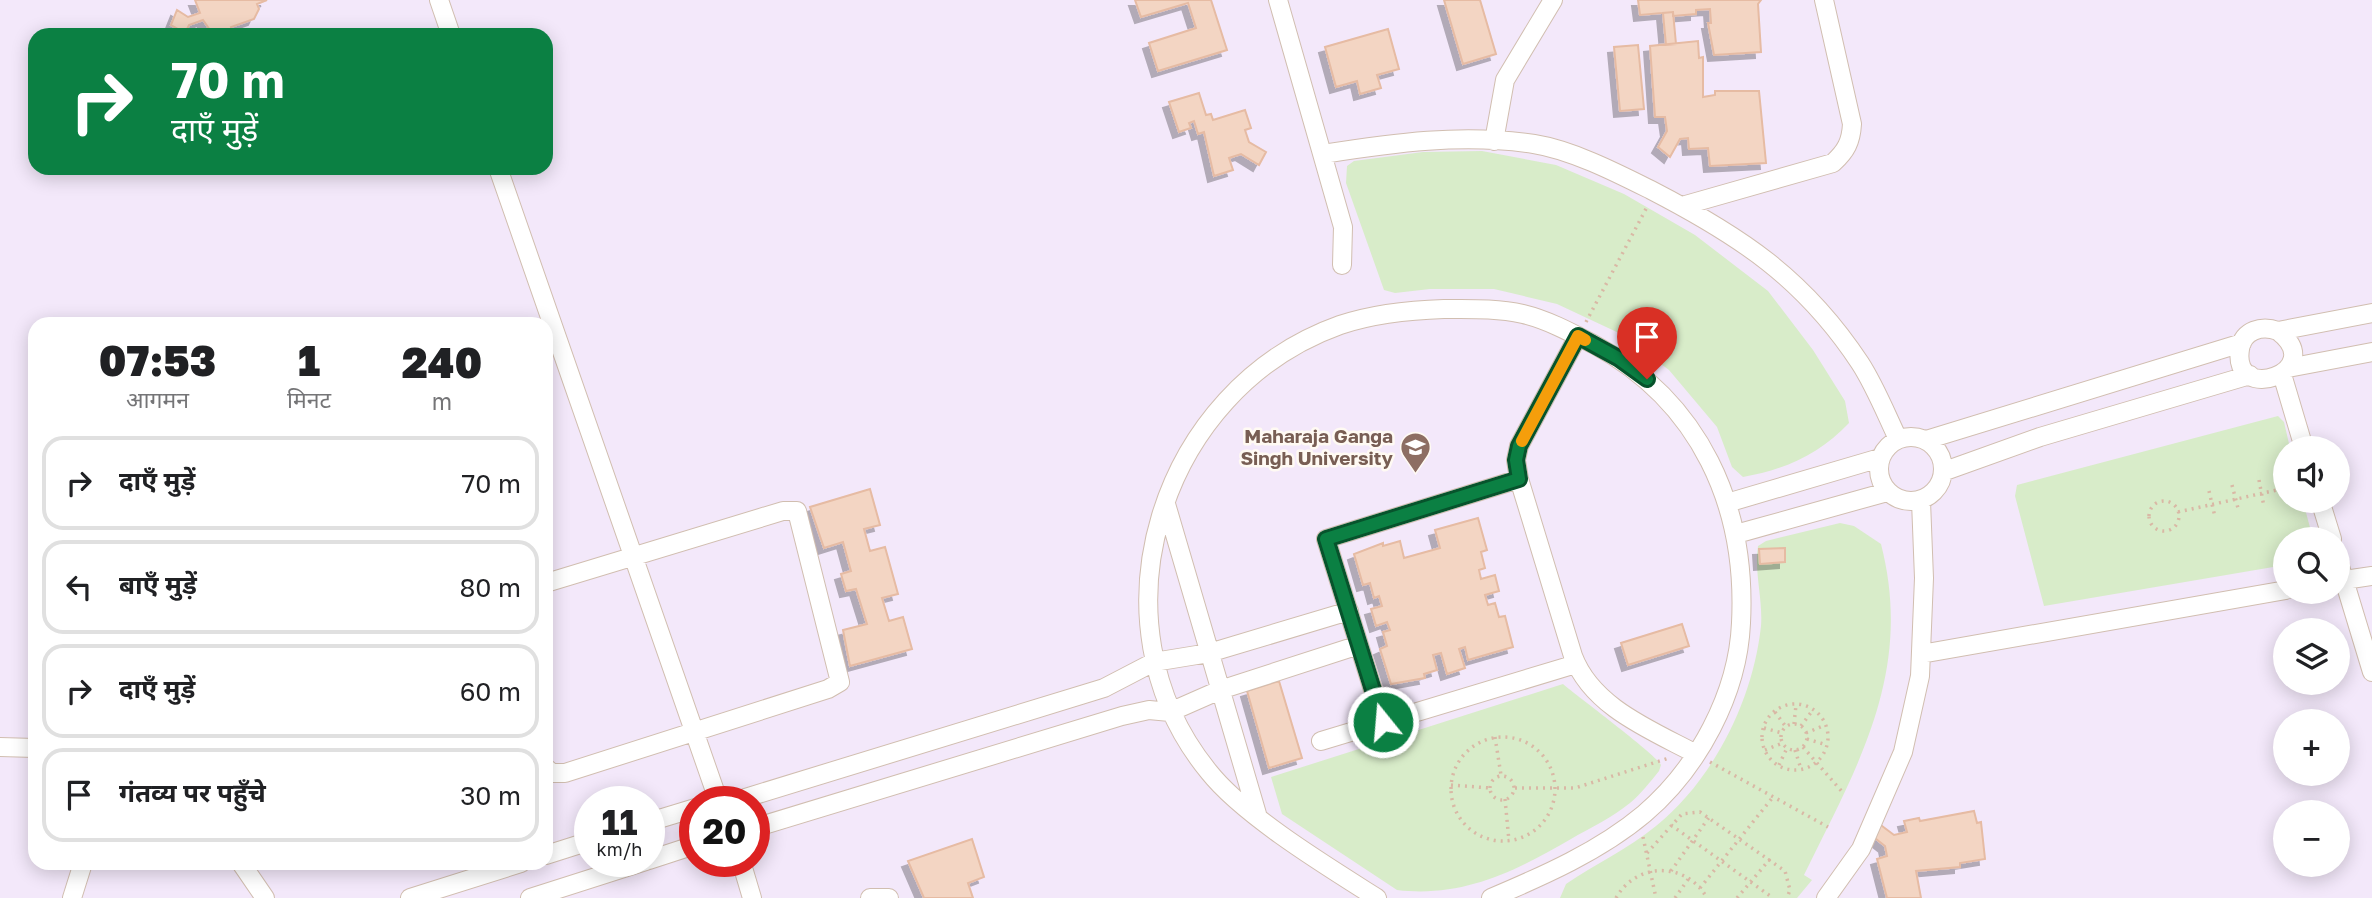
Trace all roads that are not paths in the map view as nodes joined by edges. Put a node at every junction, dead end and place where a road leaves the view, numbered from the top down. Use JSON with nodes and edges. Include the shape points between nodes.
{"nodes":[{"id":1,"x":439,"y":0,"type":"edge"},
{"id":2,"x":1278,"y":0,"type":"edge"},
{"id":3,"x":1553,"y":0,"type":"edge"},
{"id":4,"x":1824,"y":0,"type":"edge"},
{"id":5,"x":449,"y":28,"type":"edge"},
{"id":6,"x":1494,"y":141,"type":"junction"},
{"id":7,"x":1323,"y":154,"type":"junction"},
{"id":8,"x":500,"y":175,"type":"edge"},
{"id":9,"x":1682,"y":206,"type":"junction"},
{"id":10,"x":1342,"y":265,"type":"dead end"},
{"id":11,"x":2372,"y":313,"type":"edge"},
{"id":12,"x":550,"y":317,"type":"edge"},
{"id":13,"x":553,"y":326,"type":"edge"},
{"id":14,"x":2278,"y":331,"type":"junction"},
{"id":15,"x":1578,"y":336,"type":"junction"},
{"id":16,"x":2242,"y":343,"type":"junction"},
{"id":17,"x":2372,"y":352,"type":"edge"},
{"id":18,"x":2285,"y":371,"type":"junction"},
{"id":19,"x":2250,"y":375,"type":"junction"},
{"id":20,"x":2301,"y":436,"type":"edge"},
{"id":21,"x":1898,"y":439,"type":"junction"},
{"id":22,"x":1926,"y":440,"type":"junction"},
{"id":23,"x":1880,"y":458,"type":"junction"},
{"id":24,"x":1945,"y":471,"type":"junction"},
{"id":25,"x":1519,"y":479,"type":"junction"},
{"id":26,"x":1887,"y":492,"type":"junction"},
{"id":27,"x":1922,"y":501,"type":"junction"},
{"id":28,"x":1727,"y":503,"type":"junction"},
{"id":29,"x":1166,"y":504,"type":"junction"},
{"id":30,"x":1736,"y":534,"type":"junction"},
{"id":31,"x":633,"y":556,"type":"junction"},
{"id":32,"x":2372,"y":576,"type":"edge"},
{"id":33,"x":2350,"y":580,"type":"edge"},
{"id":34,"x":553,"y":581,"type":"edge"},
{"id":35,"x":2273,"y":592,"type":"edge"},
{"id":36,"x":2349,"y":604,"type":"edge"},
{"id":37,"x":1349,"y":611,"type":"junction"},
{"id":38,"x":1359,"y":645,"type":"junction"},
{"id":39,"x":1209,"y":653,"type":"junction"},
{"id":40,"x":1921,"y":654,"type":"junction"},
{"id":41,"x":1154,"y":662,"type":"junction"},
{"id":42,"x":1576,"y":664,"type":"junction"},
{"id":43,"x":2372,"y":672,"type":"edge"},
{"id":44,"x":1220,"y":690,"type":"junction"},
{"id":45,"x":1170,"y":712,"type":"junction"},
{"id":46,"x":1383,"y":722,"type":"junction"},
{"id":47,"x":694,"y":730,"type":"junction"},
{"id":48,"x":1321,"y":741,"type":"dead end"},
{"id":49,"x":0,"y":747,"type":"edge"},
{"id":50,"x":28,"y":748,"type":"edge"},
{"id":51,"x":1693,"y":752,"type":"junction"},
{"id":52,"x":553,"y":773,"type":"edge"},
{"id":53,"x":709,"y":786,"type":"edge"},
{"id":54,"x":770,"y":792,"type":"edge"},
{"id":55,"x":1256,"y":814,"type":"junction"},
{"id":56,"x":770,"y":823,"type":"edge"},
{"id":57,"x":574,"y":846,"type":"edge"},
{"id":58,"x":553,"y":853,"type":"edge"},
{"id":59,"x":81,"y":870,"type":"edge"},
{"id":60,"x":246,"y":870,"type":"edge"},
{"id":61,"x":499,"y":870,"type":"edge"},
{"id":62,"x":595,"y":877,"type":"edge"},
{"id":63,"x":746,"y":877,"type":"edge"},
{"id":64,"x":72,"y":898,"type":"edge"},
{"id":65,"x":264,"y":898,"type":"edge"},
{"id":66,"x":410,"y":898,"type":"edge"},
{"id":67,"x":530,"y":898,"type":"edge"},
{"id":68,"x":752,"y":898,"type":"edge"},
{"id":69,"x":870,"y":898,"type":"edge"},
{"id":70,"x":890,"y":898,"type":"edge"},
{"id":71,"x":1377,"y":898,"type":"edge"},
{"id":72,"x":1491,"y":898,"type":"edge"},
{"id":73,"x":1826,"y":898,"type":"edge"}],
"edges":[{"from":1,"to":5,"type":"lane"},
{"from":2,"to":7,"type":"lane"},
{"from":3,"to":6,"type":"lane","via":[[1505,80]]},
{"from":4,"to":9,"type":"lane","via":[[1852,124],[1844,153],[1833,163]]},
{"from":6,"to":7,"type":"lane","via":[[1399,142]]},
{"from":6,"to":9,"type":"lane","via":[[1548,148],[1611,170]]},
{"from":7,"to":10,"type":"lane","via":[[1343,227]]},
{"from":8,"to":12,"type":"lane"},
{"from":9,"to":21,"type":"lane","via":[[1769,260],[1816,304],[1861,365]]},
{"from":11,"to":14,"type":"lane"},
{"from":13,"to":31,"type":"lane"},
{"from":14,"to":16,"type":"lane","via":[[2254,330]]},
{"from":14,"to":18,"type":"lane","via":[[2292,352]]},
{"from":15,"to":25,"type":"lane","via":[[1519,446]]},
{"from":15,"to":28,"type":"lane","via":[[1647,379],[1674,406],[1697,438]]},
{"from":15,"to":29,"type":"lane","via":[[1526,315],[1474,309],[1395,313],[1337,326],[1305,342],[1231,393],[1192,443]]},
{"from":16,"to":19,"type":"lane","via":[[2240,361]]},
{"from":16,"to":22,"type":"lane"},
{"from":17,"to":18,"type":"lane"},
{"from":18,"to":19,"type":"lane","via":[[2266,380]]},
{"from":18,"to":20,"type":"lane"},
{"from":19,"to":24,"type":"lane","via":[[2039,437]]},
{"from":21,"to":22,"type":"lane","via":[[1913,436]]},
{"from":21,"to":23,"type":"lane"},
{"from":22,"to":24,"type":"lane","via":[[1936,448]]},
{"from":23,"to":26,"type":"lane","via":[[1880,479]]},
{"from":23,"to":28,"type":"lane"},
{"from":24,"to":27,"type":"lane","via":[[1938,488]]},
{"from":25,"to":37,"type":"lane","via":[[1326,539]]},
{"from":25,"to":42,"type":"lane"},
{"from":26,"to":27,"type":"lane","via":[[1901,501]]},
{"from":26,"to":30,"type":"lane"},
{"from":27,"to":40,"type":"lane"},
{"from":28,"to":30,"type":"lane"},
{"from":29,"to":39,"type":"lane"},
{"from":29,"to":41,"type":"lane","via":[[1147,583]]},
{"from":30,"to":51,"type":"lane","via":[[1743,590],[1741,634],[1719,712]]},
{"from":31,"to":34,"type":"lane"},
{"from":31,"to":47,"type":"lane"},
{"from":31,"to":47,"type":"lane","via":[[797,511],[840,682],[828,690]]},
{"from":32,"to":33,"type":"lane"},
{"from":35,"to":40,"type":"lane"},
{"from":36,"to":43,"type":"lane"},
{"from":37,"to":38,"type":"lane"},
{"from":37,"to":39,"type":"lane"},
{"from":38,"to":44,"type":"lane"},
{"from":38,"to":46,"type":"lane"},
{"from":39,"to":41,"type":"lane"},
{"from":39,"to":44,"type":"lane"},
{"from":40,"to":73,"type":"lane","via":[[1903,752],[1861,849]]},
{"from":41,"to":45,"type":"lane"},
{"from":41,"to":54,"type":"lane","via":[[1104,688]]},
{"from":42,"to":46,"type":"lane"},
{"from":42,"to":51,"type":"lane","via":[[1584,682],[1602,698]]},
{"from":44,"to":45,"type":"lane"},
{"from":44,"to":55,"type":"lane"},
{"from":45,"to":55,"type":"lane","via":[[1210,775]]},
{"from":45,"to":56,"type":"lane","via":[[1149,710],[1122,716]]},
{"from":46,"to":48,"type":"lane"},
{"from":47,"to":52,"type":"lane","via":[[565,773]]},
{"from":47,"to":53,"type":"lane"},
{"from":49,"to":50,"type":"lane"},
{"from":51,"to":72,"type":"lane","via":[[1670,788],[1639,817],[1541,877]]},
{"from":55,"to":71,"type":"lane"},
{"from":57,"to":58,"type":"lane"},
{"from":59,"to":64,"type":"lane"},
{"from":60,"to":65,"type":"lane"},
{"from":61,"to":66,"type":"lane"},
{"from":62,"to":67,"type":"lane"},
{"from":63,"to":68,"type":"lane"},
{"from":69,"to":70,"type":"lane"}]}
